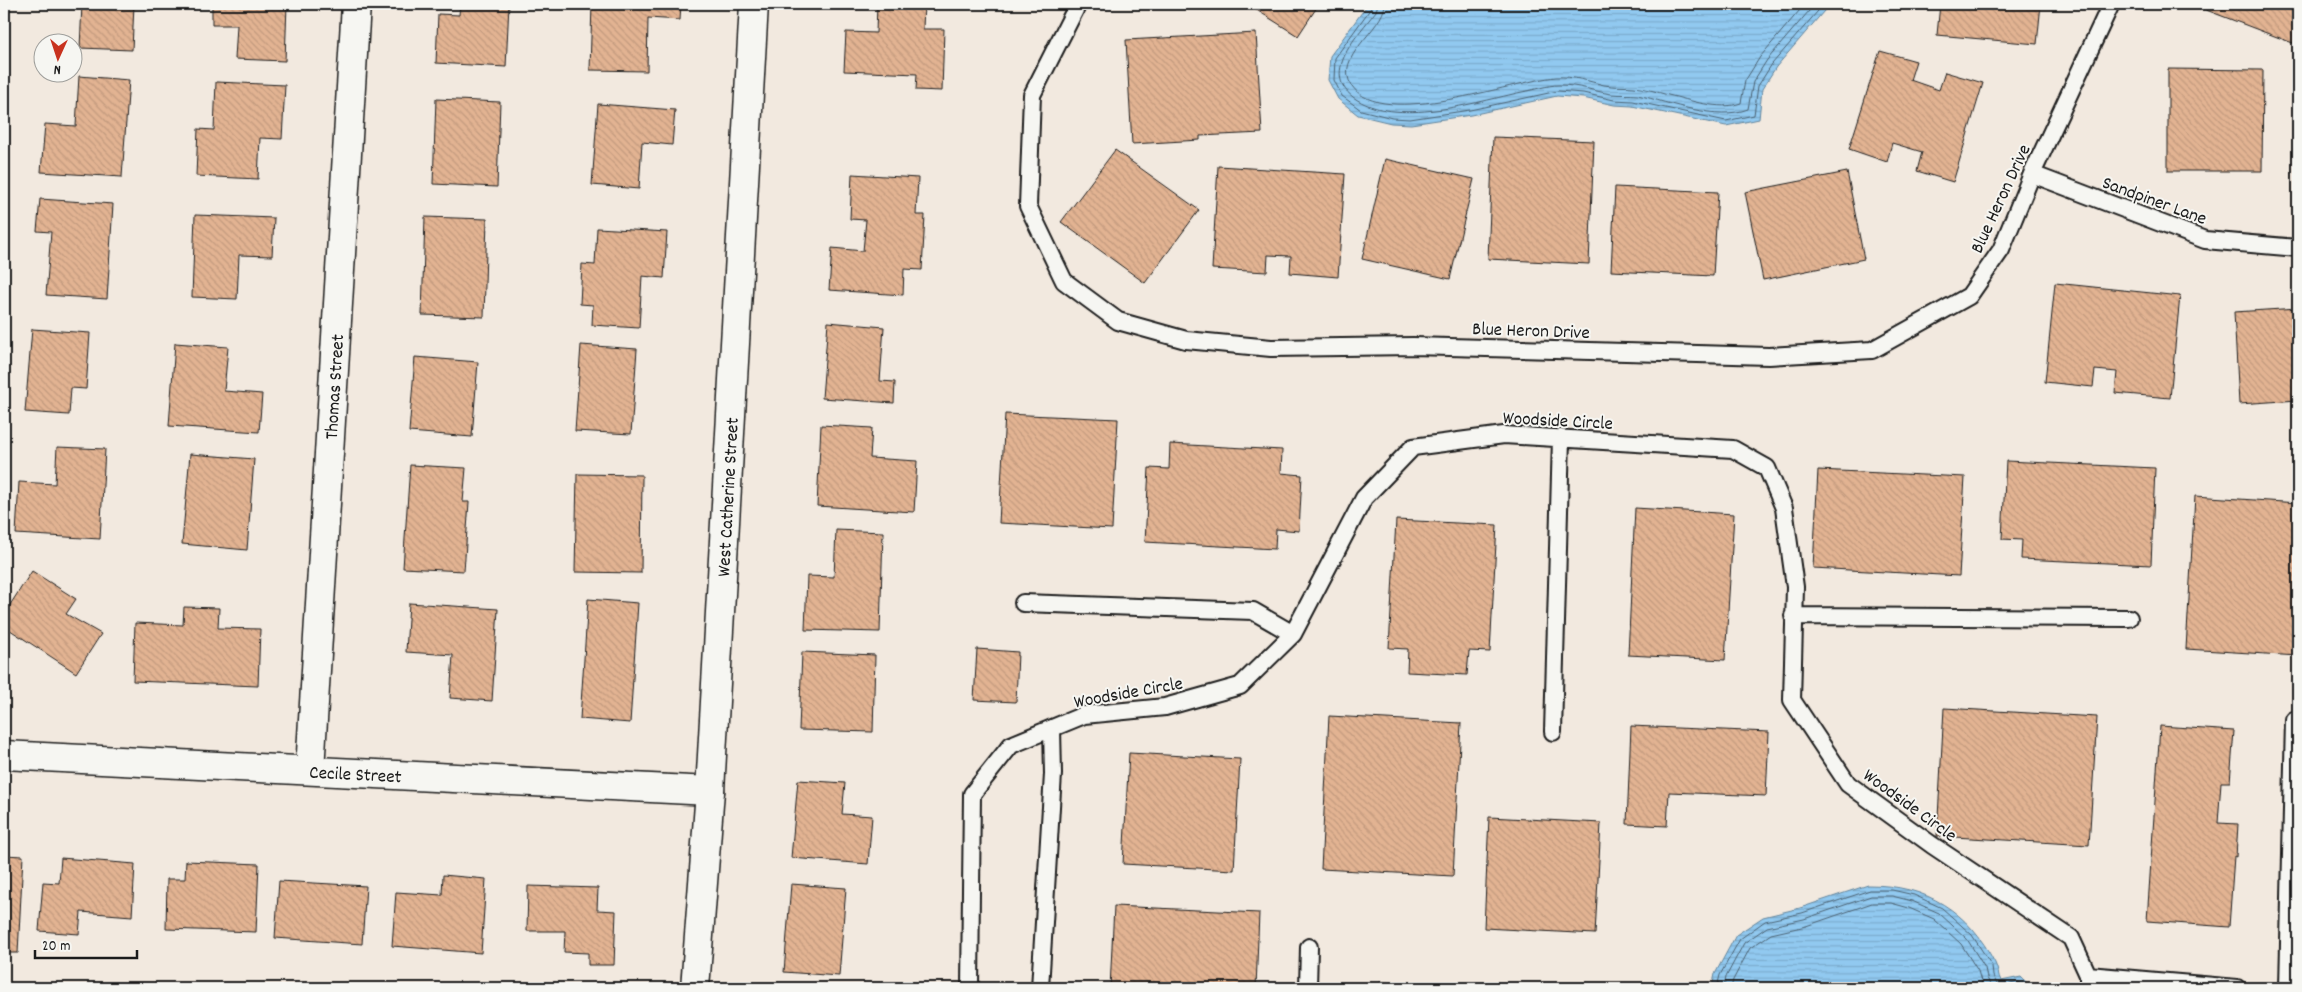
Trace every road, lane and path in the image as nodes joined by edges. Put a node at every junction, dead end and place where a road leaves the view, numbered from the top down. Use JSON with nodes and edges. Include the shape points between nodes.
{"nodes":[{"id":1,"x":356,"y":4,"type":"edge"},
{"id":2,"x":754,"y":4,"type":"edge"},
{"id":3,"x":1078,"y":4,"type":"edge"},
{"id":4,"x":2111,"y":4,"type":"edge"},
{"id":5,"x":2032,"y":174,"type":"junction"},
{"id":6,"x":2298,"y":248,"type":"edge"},
{"id":7,"x":1561,"y":438,"type":"junction"},
{"id":8,"x":1023,"y":603,"type":"dead end"},
{"id":9,"x":1794,"y":616,"type":"junction"},
{"id":10,"x":2129,"y":618,"type":"dead end"},
{"id":11,"x":1293,"y":634,"type":"junction"},
{"id":12,"x":2294,"y":720,"type":"dead end"},
{"id":13,"x":1052,"y":728,"type":"junction"},
{"id":14,"x":1553,"y":732,"type":"dead end"},
{"id":15,"x":4,"y":755,"type":"edge"},
{"id":16,"x":310,"y":770,"type":"junction"},
{"id":17,"x":710,"y":791,"type":"junction"},
{"id":18,"x":1309,"y":947,"type":"dead end"},
{"id":19,"x":2088,"y":982,"type":"edge"},
{"id":20,"x":696,"y":988,"type":"edge"},
{"id":21,"x":970,"y":988,"type":"edge"},
{"id":22,"x":1040,"y":988,"type":"edge"},
{"id":23,"x":1308,"y":988,"type":"edge"},
{"id":24,"x":2236,"y":988,"type":"edge"},
{"id":25,"x":2288,"y":988,"type":"edge"}],
"edges":[{"from":1,"to":16,"type":"street","name":"Thomas Street"},
{"from":2,"to":17,"type":"street","name":"West Catherine Street"},
{"from":3,"to":5,"type":"lane","name":"Blue Heron Drive","via":[[1032,95],[1028,206],[1064,281],[1118,321],[1186,340],[1271,348],[1413,346],[1769,356],[1872,350],[1969,296],[2001,250]]},
{"from":4,"to":5,"type":"lane","name":"Blue Heron Drive"},
{"from":5,"to":6,"type":"lane","name":"Sandpiner Lane","via":[[2205,240]]},
{"from":7,"to":9,"type":"lane","name":"Woodside Circle","via":[[1733,449],[1767,468],[1784,508],[1795,587]]},
{"from":7,"to":11,"type":"lane","name":"Woodside Circle","via":[[1504,435],[1413,447],[1364,498]]},
{"from":7,"to":14,"type":"lane"},
{"from":8,"to":11,"type":"lane","via":[[1253,611]]},
{"from":9,"to":10,"type":"lane"},
{"from":9,"to":19,"type":"lane","name":"Woodside Circle","via":[[1792,700],[1848,784],[2070,938]]},
{"from":11,"to":13,"type":"lane","name":"Woodside Circle","via":[[1240,686],[1165,708],[1084,715]]},
{"from":12,"to":25,"type":"lane"},
{"from":13,"to":21,"type":"lane","name":"Woodside Circle","via":[[1011,745],[972,794]]},
{"from":13,"to":22,"type":"lane","via":[[1053,774]]},
{"from":15,"to":16,"type":"street","name":"Cecile Street"},
{"from":16,"to":17,"type":"street","name":"Cecile Street"},
{"from":17,"to":20,"type":"street","name":"West Catherine Street"},
{"from":18,"to":23,"type":"lane"},
{"from":19,"to":24,"type":"lane"}]}
